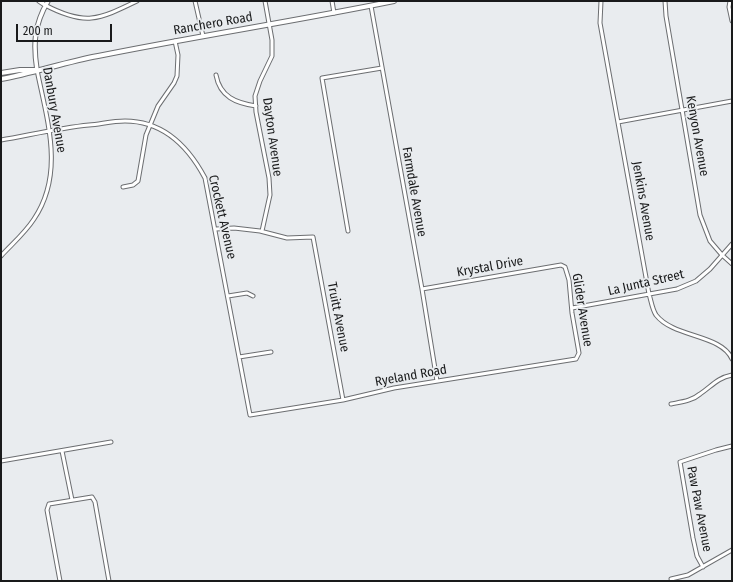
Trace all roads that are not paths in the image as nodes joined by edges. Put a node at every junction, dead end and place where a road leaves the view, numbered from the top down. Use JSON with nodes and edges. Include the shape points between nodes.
{"nodes":[{"id":1,"x":39,"y":1,"type":"edge"},
{"id":2,"x":136,"y":1,"type":"edge"},
{"id":3,"x":195,"y":1,"type":"edge"},
{"id":4,"x":265,"y":1,"type":"edge"},
{"id":5,"x":332,"y":1,"type":"edge"},
{"id":6,"x":394,"y":1,"type":"edge"},
{"id":7,"x":601,"y":1,"type":"edge"},
{"id":8,"x":666,"y":1,"type":"edge"},
{"id":9,"x":730,"y":1,"type":"edge"},
{"id":10,"x":46,"y":3,"type":"edge"},
{"id":11,"x":371,"y":6,"type":"junction"},
{"id":12,"x":334,"y":13,"type":"junction"},
{"id":13,"x":732,"y":21,"type":"edge"},
{"id":14,"x":269,"y":24,"type":"junction"},
{"id":15,"x":203,"y":36,"type":"junction"},
{"id":16,"x":175,"y":41,"type":"junction"},
{"id":17,"x":382,"y":68,"type":"junction"},
{"id":18,"x":37,"y":70,"type":"junction"},
{"id":19,"x":1,"y":74,"type":"edge"},
{"id":20,"x":216,"y":75,"type":"dead end"},
{"id":21,"x":1,"y":79,"type":"edge"},
{"id":22,"x":732,"y":101,"type":"edge"},
{"id":23,"x":256,"y":106,"type":"junction"},
{"id":24,"x":682,"y":111,"type":"junction"},
{"id":25,"x":618,"y":122,"type":"junction"},
{"id":26,"x":150,"y":125,"type":"junction"},
{"id":27,"x":49,"y":132,"type":"junction"},
{"id":28,"x":1,"y":140,"type":"edge"},
{"id":29,"x":123,"y":187,"type":"dead end"},
{"id":30,"x":216,"y":230,"type":"junction"},
{"id":31,"x":262,"y":231,"type":"junction"},
{"id":32,"x":348,"y":231,"type":"dead end"},
{"id":33,"x":732,"y":244,"type":"edge"},
{"id":34,"x":722,"y":255,"type":"junction"},
{"id":35,"x":1,"y":256,"type":"edge"},
{"id":36,"x":732,"y":264,"type":"edge"},
{"id":37,"x":561,"y":265,"type":"joint"},
{"id":38,"x":422,"y":289,"type":"junction"},
{"id":39,"x":649,"y":294,"type":"junction"},
{"id":40,"x":228,"y":296,"type":"junction"},
{"id":41,"x":253,"y":296,"type":"dead end"},
{"id":42,"x":572,"y":308,"type":"junction"},
{"id":43,"x":271,"y":352,"type":"dead end"},
{"id":44,"x":240,"y":357,"type":"junction"},
{"id":45,"x":576,"y":359,"type":"joint"},
{"id":46,"x":732,"y":359,"type":"edge"},
{"id":47,"x":732,"y":375,"type":"edge"},
{"id":48,"x":437,"y":381,"type":"junction"},
{"id":49,"x":343,"y":400,"type":"junction"},
{"id":50,"x":671,"y":404,"type":"dead end"},
{"id":51,"x":250,"y":415,"type":"joint"},
{"id":52,"x":111,"y":442,"type":"dead end"},
{"id":53,"x":732,"y":446,"type":"edge"},
{"id":54,"x":62,"y":451,"type":"junction"},
{"id":55,"x":1,"y":461,"type":"edge"},
{"id":56,"x":72,"y":500,"type":"junction"},
{"id":57,"x":732,"y":550,"type":"edge"},
{"id":58,"x":702,"y":567,"type":"junction"},
{"id":59,"x":671,"y":579,"type":"dead end"},
{"id":60,"x":60,"y":581,"type":"edge"},
{"id":61,"x":109,"y":581,"type":"edge"}],
"edges":[{"from":1,"to":10,"type":"street"},
{"from":2,"to":10,"type":"street","via":[[106,15],[85,18],[69,16]]},
{"from":3,"to":15,"type":"street"},
{"from":4,"to":14,"type":"street","name":"Dayton Avenue"},
{"from":5,"to":12,"type":"street"},
{"from":6,"to":11,"type":"main road","name":"Ranchero Road"},
{"from":7,"to":25,"type":"street","name":"Jenkins Avenue","via":[[600,23]]},
{"from":8,"to":24,"type":"street","name":"Kenyon Avenue","via":[[666,16]]},
{"from":9,"to":13,"type":"street"},
{"from":10,"to":18,"type":"street","name":"Danbury Avenue","via":[[36,33],[34,51]]},
{"from":11,"to":12,"type":"main road","name":"Ranchero Road"},
{"from":11,"to":17,"type":"street","name":"Farmdale Avenue"},
{"from":12,"to":14,"type":"main road","name":"Ranchero Road"},
{"from":14,"to":15,"type":"main road","name":"Ranchero Road"},
{"from":14,"to":23,"type":"street","name":"Dayton Avenue","via":[[272,56],[255,96]]},
{"from":15,"to":16,"type":"main road","name":"Ranchero Road"},
{"from":16,"to":18,"type":"main road","name":"Ranchero Road"},
{"from":16,"to":26,"type":"street","via":[[178,55],[177,76],[158,106]]},
{"from":17,"to":32,"type":"street","via":[[322,78]]},
{"from":17,"to":38,"type":"street","name":"Farmdale Avenue"},
{"from":18,"to":19,"type":"main road","name":"Ranchero Road"},
{"from":18,"to":21,"type":"main road","name":"Ranchero Road"},
{"from":18,"to":27,"type":"street","name":"Danbury Avenue"},
{"from":20,"to":23,"type":"street","via":[[223,92],[233,100],[243,105]]},
{"from":22,"to":24,"type":"street"},
{"from":23,"to":31,"type":"street","name":"Dayton Avenue","via":[[270,195]]},
{"from":24,"to":25,"type":"street"},
{"from":24,"to":34,"type":"street","name":"Kenyon Avenue","via":[[700,215],[710,241]]},
{"from":25,"to":39,"type":"street","name":"Jenkins Avenue"},
{"from":26,"to":27,"type":"street","name":"Crockett Avenue","via":[[118,121]]},
{"from":26,"to":29,"type":"street","via":[[142,152],[138,181]]},
{"from":26,"to":30,"type":"street","name":"Crockett Avenue","via":[[169,134],[185,147],[197,163],[205,178]]},
{"from":27,"to":28,"type":"street","name":"Crockett Avenue"},
{"from":27,"to":35,"type":"street","name":"Danbury Avenue","via":[[51,176],[44,200],[30,225]]},
{"from":30,"to":31,"type":"street","via":[[234,228]]},
{"from":30,"to":40,"type":"street","name":"Crockett Avenue"},
{"from":31,"to":49,"type":"street","name":"Truitt Avenue","via":[[287,238],[313,237]]},
{"from":33,"to":34,"type":"street","name":"La Junta Street"},
{"from":34,"to":36,"type":"street","name":"Kenyon Avenue"},
{"from":34,"to":39,"type":"street","name":"La Junta Street","via":[[696,282],[677,289]]},
{"from":37,"to":38,"type":"street","name":"Krystal Drive"},
{"from":37,"to":42,"type":"street","name":"Glider Avenue","via":[[565,268],[569,280]]},
{"from":38,"to":48,"type":"street","name":"Farmdale Avenue"},
{"from":39,"to":42,"type":"street","name":"La Junta Street"},
{"from":39,"to":46,"type":"street","name":"Jenkins Avenue","via":[[655,314],[665,324],[683,333],[711,341],[725,349]]},
{"from":40,"to":41,"type":"street","via":[[248,293]]},
{"from":40,"to":44,"type":"street","name":"Crockett Avenue"},
{"from":42,"to":45,"type":"street","name":"Glider Avenue","via":[[579,353]]},
{"from":43,"to":44,"type":"street"},
{"from":44,"to":51,"type":"street","name":"Crockett Avenue"},
{"from":45,"to":48,"type":"street","name":"Ryeland Road"},
{"from":47,"to":50,"type":"street","via":[[723,376],[700,395]]},
{"from":48,"to":49,"type":"street","name":"Ryeland Road"},
{"from":49,"to":51,"type":"street","name":"Ryeland Road"},
{"from":52,"to":54,"type":"street"},
{"from":53,"to":58,"type":"street","name":"Paw Paw Avenue","via":[[680,462],[693,538]]},
{"from":54,"to":55,"type":"street"},
{"from":54,"to":56,"type":"street"},
{"from":56,"to":60,"type":"street","via":[[49,504],[47,510]]},
{"from":56,"to":61,"type":"street","via":[[92,497],[95,502]]},
{"from":57,"to":58,"type":"street"},
{"from":58,"to":59,"type":"street","via":[[688,575]]}]}
